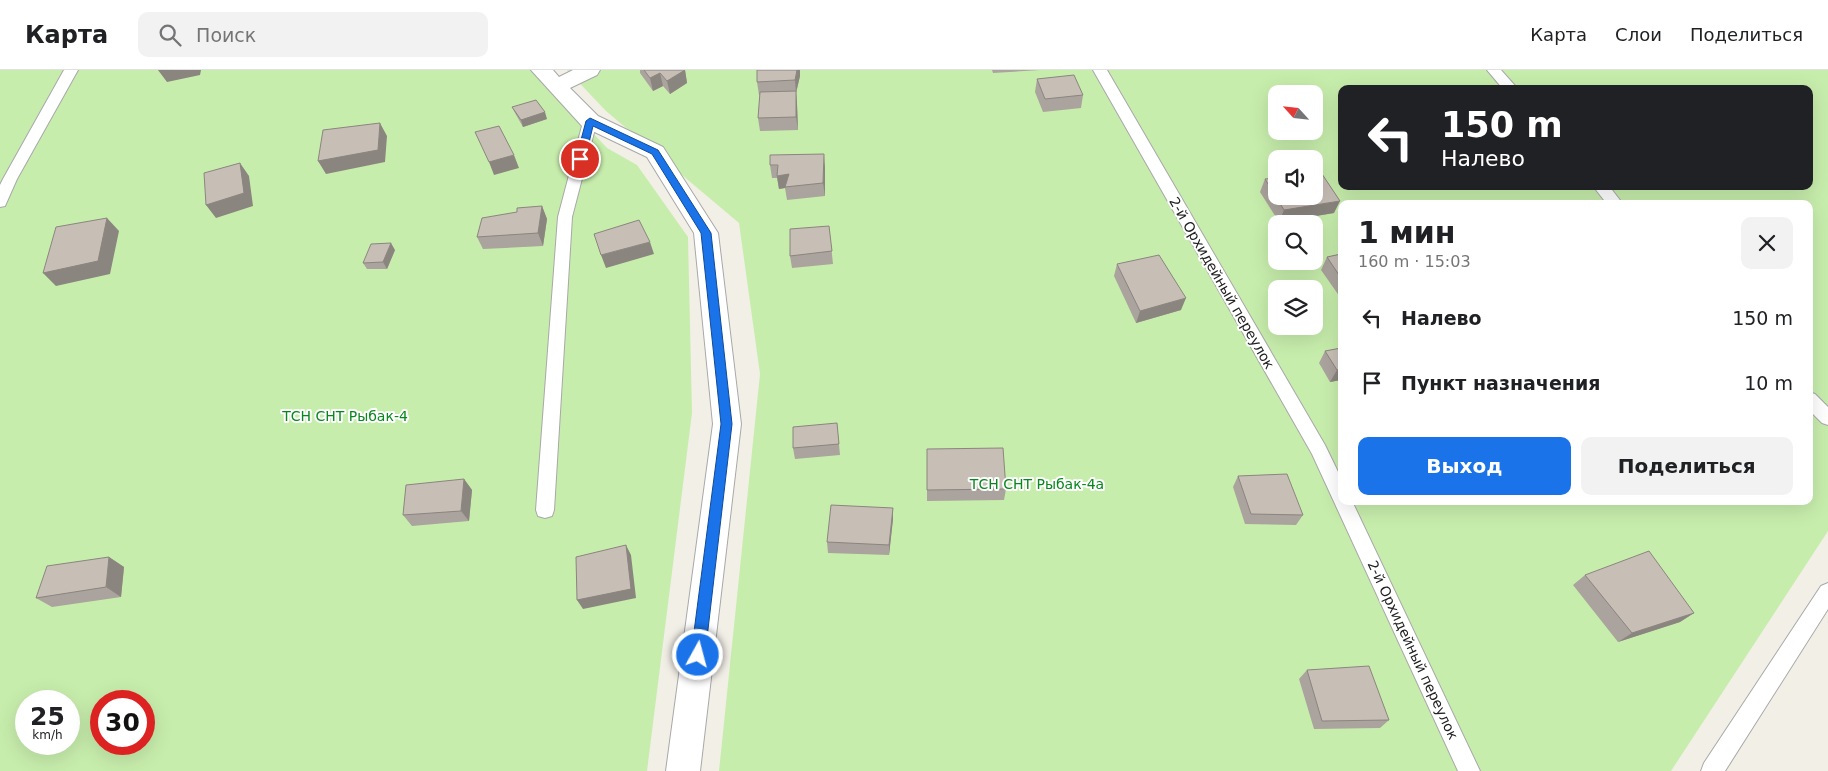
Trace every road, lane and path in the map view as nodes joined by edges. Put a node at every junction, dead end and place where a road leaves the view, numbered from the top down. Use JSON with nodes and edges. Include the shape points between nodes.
{"nodes":[{"id":1,"x":71,"y":70,"type":"edge"},
{"id":2,"x":590,"y":70,"type":"edge"},
{"id":3,"x":1100,"y":70,"type":"edge"},
{"id":4,"x":1494,"y":70,"type":"edge"},
{"id":5,"x":548,"y":75,"type":"edge"},
{"id":6,"x":1507,"y":85,"type":"edge"},
{"id":7,"x":590,"y":121,"type":"junction"},
{"id":8,"x":1604,"y":190,"type":"edge"},
{"id":9,"x":1612,"y":200,"type":"edge"},
{"id":10,"x":0,"y":202,"type":"edge"},
{"id":11,"x":1813,"y":403,"type":"edge"},
{"id":12,"x":1828,"y":418,"type":"edge"},
{"id":13,"x":1338,"y":491,"type":"edge"},
{"id":14,"x":1345,"y":505,"type":"edge"},
{"id":15,"x":545,"y":510,"type":"dead end"},
{"id":16,"x":1828,"y":592,"type":"edge"},
{"id":17,"x":683,"y":771,"type":"edge"},
{"id":18,"x":1469,"y":771,"type":"edge"},
{"id":19,"x":1712,"y":771,"type":"edge"}],
"edges":[{"from":1,"to":10,"type":"lane"},
{"from":2,"to":5,"type":"street"},
{"from":3,"to":13,"type":"lane","name":"2-й Орхидейный переулок","via":[[1319,450]]},
{"from":4,"to":6,"type":"lane"},
{"from":5,"to":7,"type":"street"},
{"from":7,"to":15,"type":"lane","via":[[565,217]]},
{"from":7,"to":17,"type":"street","via":[[655,152],[706,233],[727,424]]},
{"from":8,"to":9,"type":"lane"},
{"from":11,"to":12,"type":"lane"},
{"from":14,"to":18,"type":"lane","name":"2-й Орхидейный переулок"},
{"from":16,"to":19,"type":"lane"}]}
